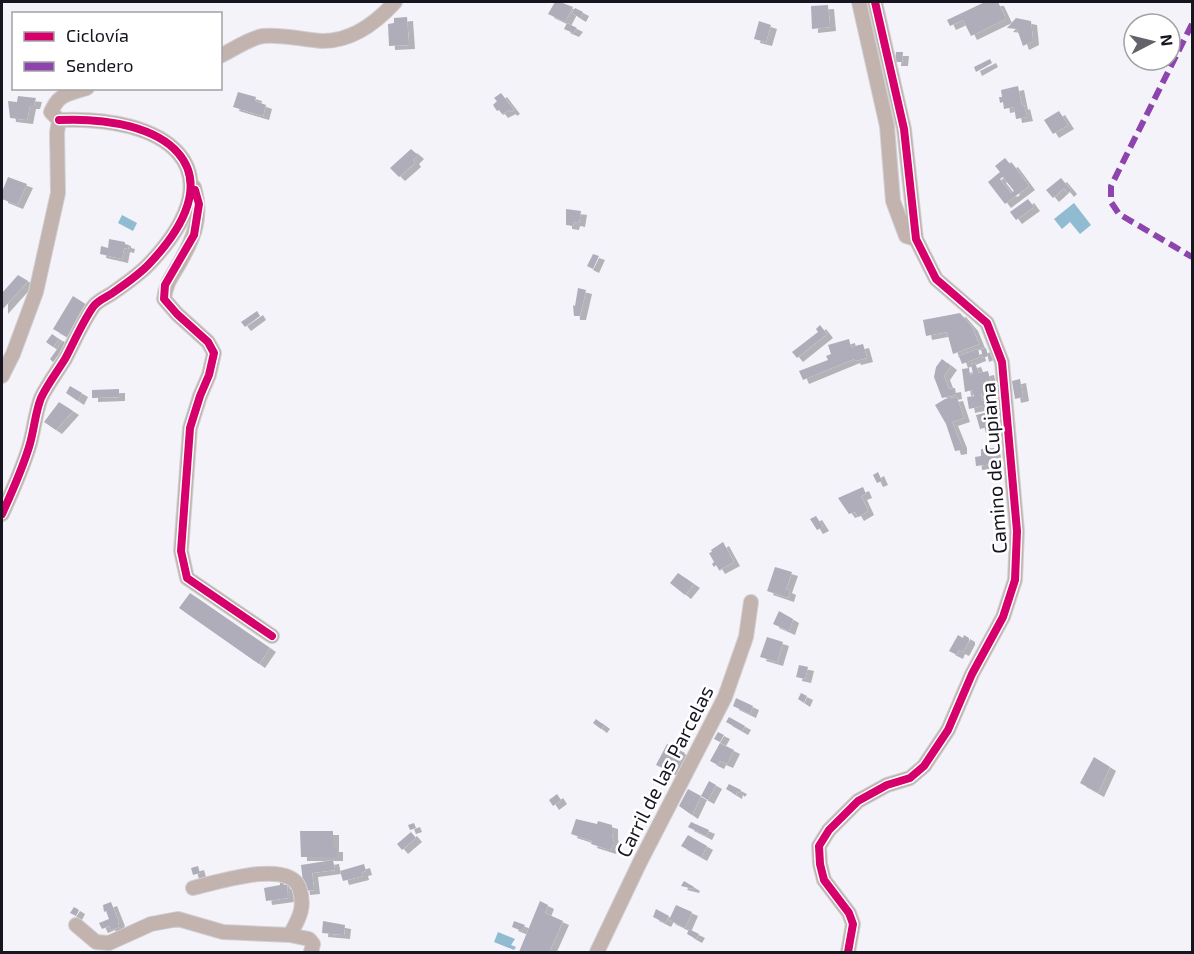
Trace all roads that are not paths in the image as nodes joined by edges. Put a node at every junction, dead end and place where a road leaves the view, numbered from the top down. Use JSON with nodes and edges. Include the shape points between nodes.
{"nodes":[{"id":1,"x":395,"y":2,"type":"edge"},
{"id":2,"x":859,"y":2,"type":"edge"},
{"id":3,"x":875,"y":2,"type":"edge"},
{"id":4,"x":222,"y":55,"type":"edge"},
{"id":5,"x":80,"y":90,"type":"edge"},
{"id":6,"x":59,"y":120,"type":"junction"},
{"id":7,"x":192,"y":179,"type":"junction"},
{"id":8,"x":916,"y":239,"type":"junction"},
{"id":9,"x":2,"y":376,"type":"edge"},
{"id":10,"x":2,"y":514,"type":"edge"},
{"id":11,"x":751,"y":602,"type":"dead end"},
{"id":12,"x":272,"y":636,"type":"dead end"},
{"id":13,"x":193,"y":888,"type":"dead end"},
{"id":14,"x":76,"y":925,"type":"dead end"},
{"id":15,"x":290,"y":935,"type":"junction"},
{"id":16,"x":310,"y":952,"type":"edge"},
{"id":17,"x":597,"y":952,"type":"edge"},
{"id":18,"x":848,"y":952,"type":"edge"}],
"edges":[{"from":1,"to":4,"type":"street","via":[[371,25],[346,39],[260,36]]},
{"from":2,"to":8,"type":"street","name":"Camino de Cupiana","via":[[887,126],[893,201],[906,236]]},
{"from":3,"to":8,"type":"street","name":"Camino de Cupiana","via":[[904,129]]},
{"from":5,"to":6,"type":"street","via":[[56,101],[51,112]]},
{"from":6,"to":7,"type":"street","via":[[81,119],[152,134],[176,149],[188,164]]},
{"from":6,"to":9,"type":"street","via":[[58,193],[36,292]]},
{"from":7,"to":10,"type":"street","via":[[190,202],[168,242],[150,264],[94,305],[41,399],[21,471]]},
{"from":7,"to":12,"type":"street","via":[[199,204],[194,235],[165,285],[164,299],[208,342],[214,353],[190,428],[181,551],[187,578]]},
{"from":8,"to":18,"type":"street","name":"Camino de Cupiana","via":[[936,279],[987,323],[1002,362],[1017,531],[1015,580],[1003,617],[948,730],[924,766],[910,777],[858,801],[819,846],[824,880],[853,924]]},
{"from":11,"to":17,"type":"street","name":"Carril de las Parcelas","via":[[746,637],[725,697]]},
{"from":13,"to":15,"type":"street","via":[[266,872],[288,876],[297,883],[302,897],[302,913]]},
{"from":14,"to":15,"type":"street","via":[[96,942],[109,943],[150,924],[178,919],[223,932]]},
{"from":15,"to":16,"type":"street","via":[[309,939],[313,944]]}]}
